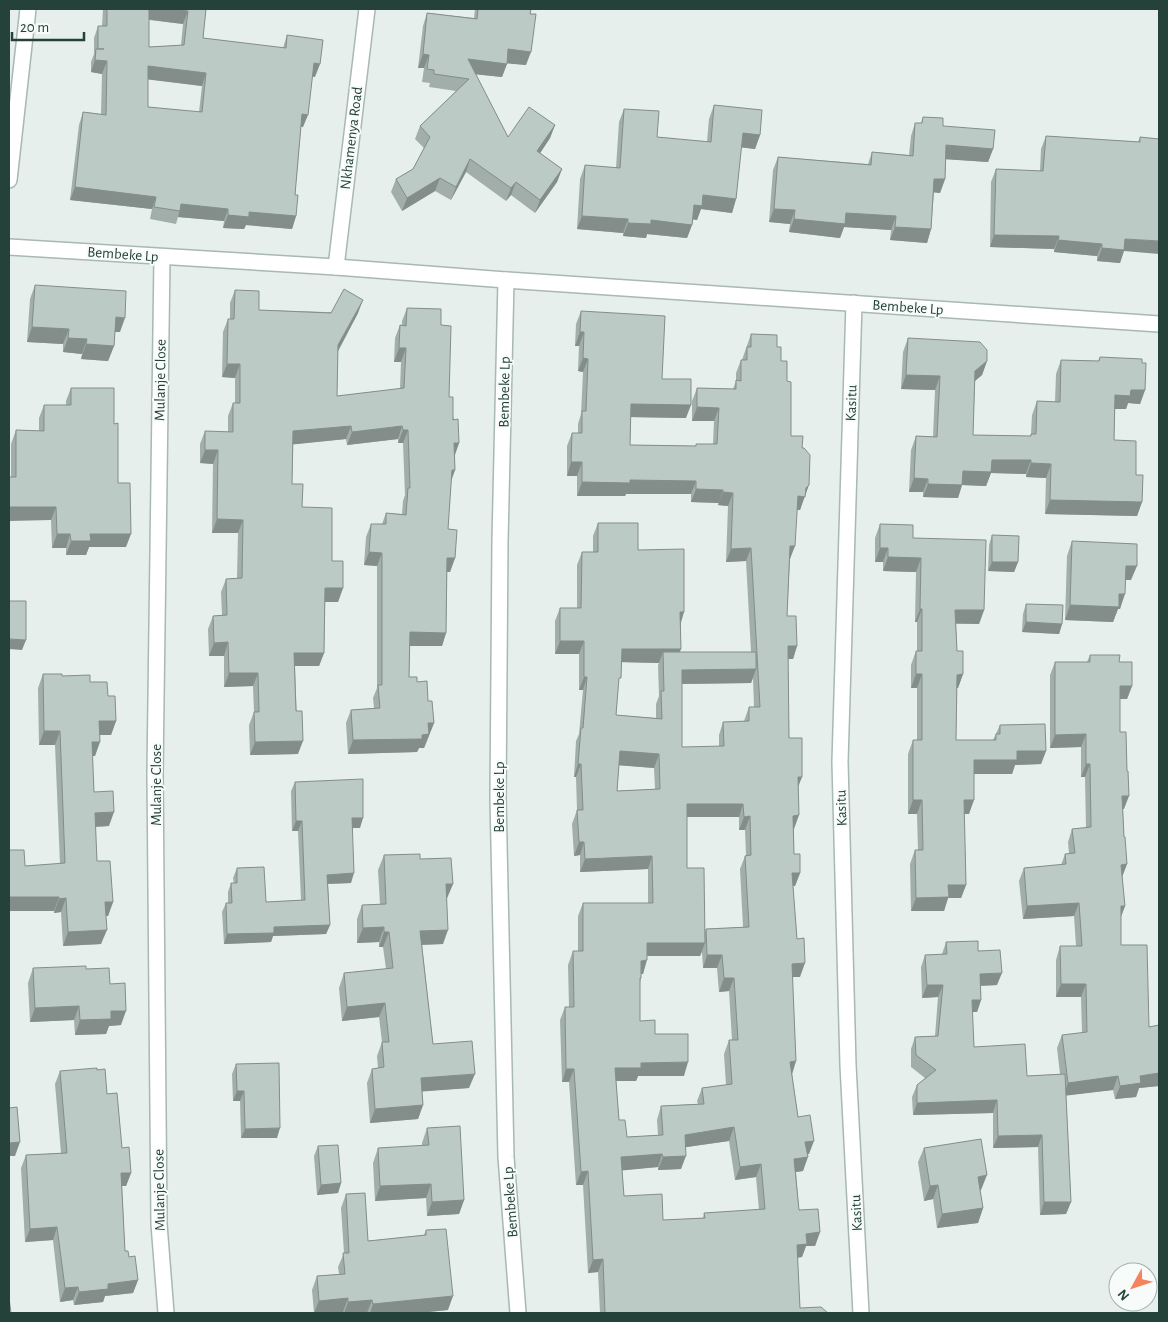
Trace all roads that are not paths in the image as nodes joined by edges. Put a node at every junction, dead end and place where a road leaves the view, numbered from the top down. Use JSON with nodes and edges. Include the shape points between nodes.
{"nodes":[{"id":1,"x":28,"y":9,"type":"edge"},
{"id":2,"x":367,"y":9,"type":"edge"},
{"id":3,"x":9,"y":180,"type":"edge"},
{"id":4,"x":9,"y":247,"type":"edge"},
{"id":5,"x":162,"y":257,"type":"junction"},
{"id":6,"x":336,"y":267,"type":"junction"},
{"id":7,"x":506,"y":280,"type":"junction"},
{"id":8,"x":854,"y":303,"type":"junction"},
{"id":9,"x":1159,"y":324,"type":"edge"},
{"id":10,"x":166,"y":1313,"type":"edge"},
{"id":11,"x":518,"y":1313,"type":"edge"},
{"id":12,"x":861,"y":1313,"type":"edge"}],
"edges":[{"from":1,"to":3,"type":"street"},
{"from":2,"to":6,"type":"street","name":"Nkhamenya Road"},
{"from":4,"to":5,"type":"street","name":"Bembeke Lp"},
{"from":5,"to":6,"type":"street","name":"Bembeke Lp"},
{"from":5,"to":10,"type":"street","name":"Mulanje Close","via":[[155,773],[159,1224]]},
{"from":6,"to":7,"type":"street","name":"Bembeke Lp"},
{"from":7,"to":8,"type":"street","name":"Bembeke Lp"},
{"from":7,"to":11,"type":"street","name":"Bembeke Lp","via":[[498,799],[506,1157]]},
{"from":8,"to":9,"type":"street","name":"Bembeke Lp"},
{"from":8,"to":12,"type":"street","name":"Kasitu","via":[[840,762],[848,1066]]}]}
